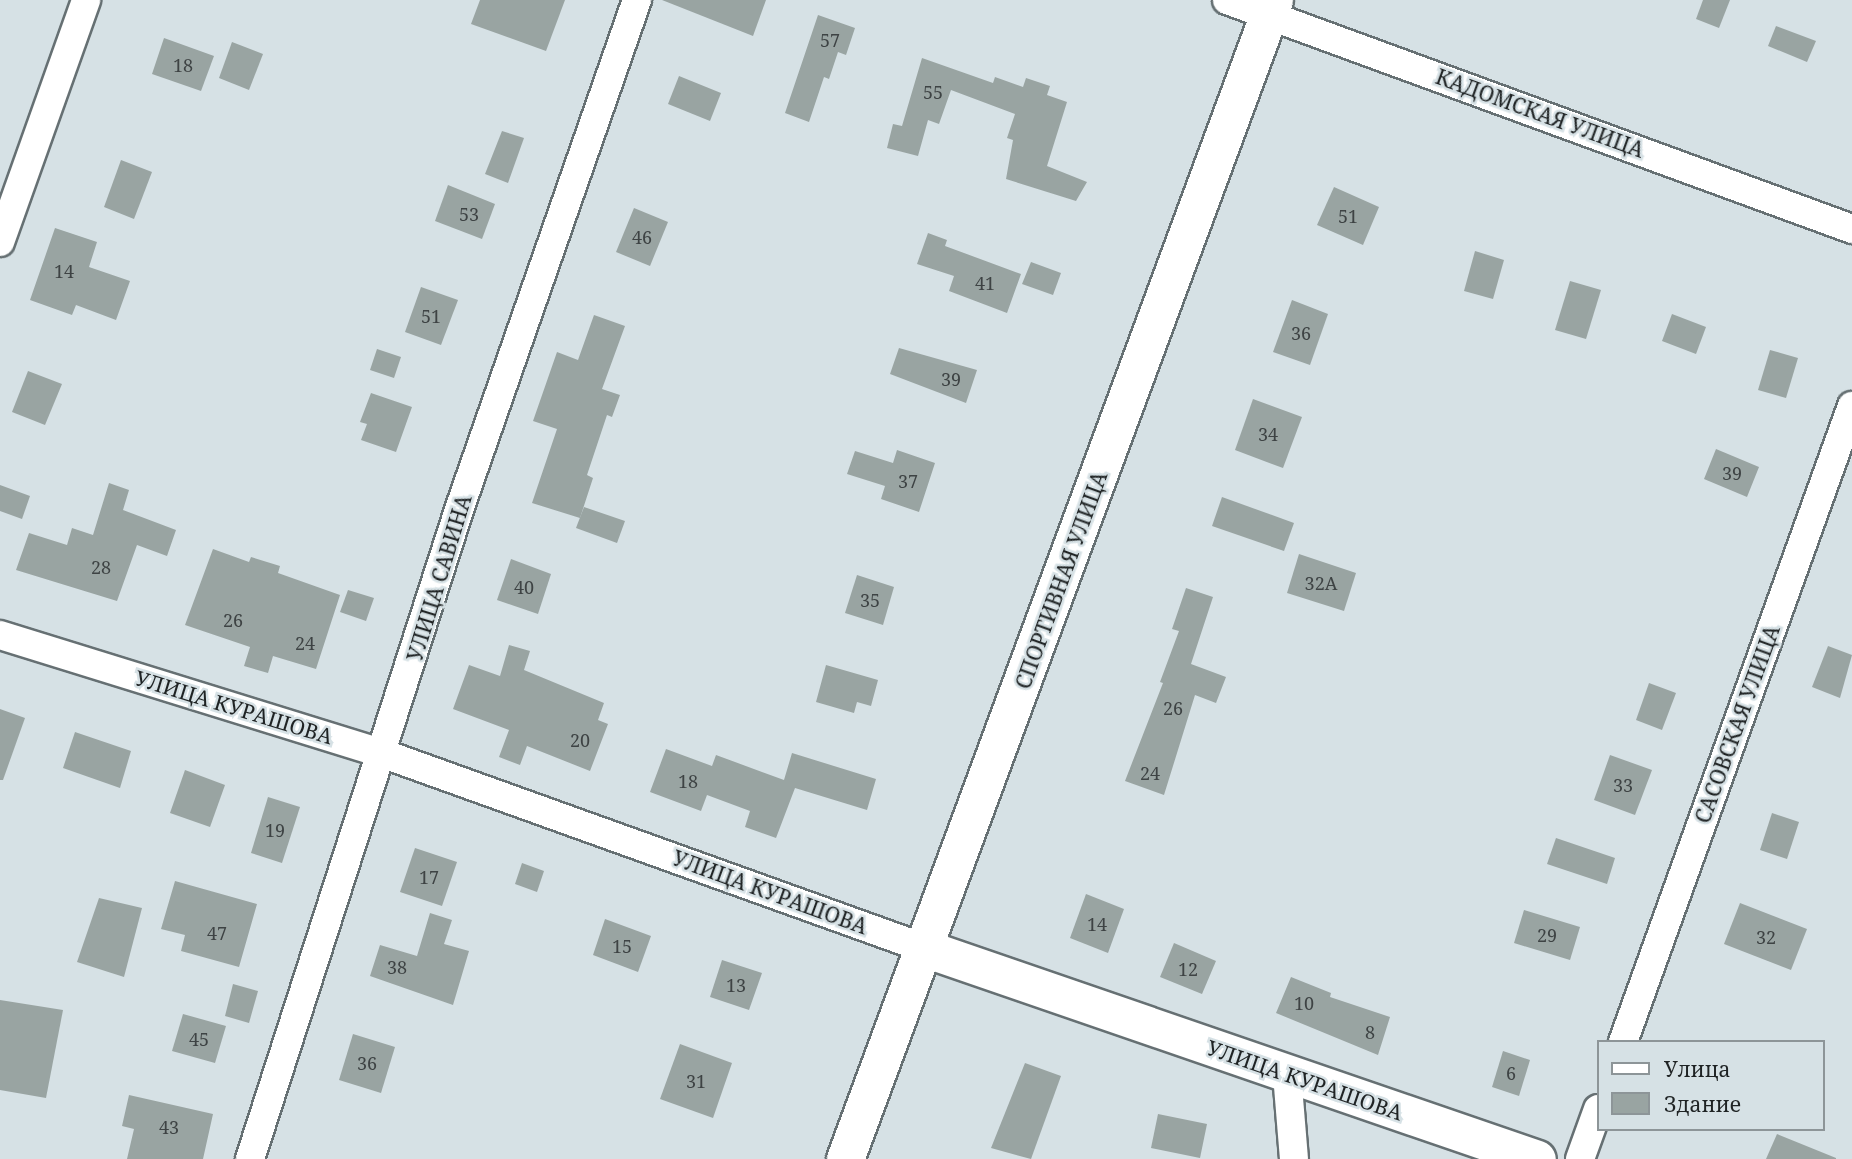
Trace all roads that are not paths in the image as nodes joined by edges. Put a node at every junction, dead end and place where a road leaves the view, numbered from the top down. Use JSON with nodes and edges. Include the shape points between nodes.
{"nodes":[{"id":1,"x":86,"y":0,"type":"edge"},
{"id":2,"x":636,"y":0,"type":"edge"},
{"id":3,"x":1227,"y":0,"type":"edge"},
{"id":4,"x":1272,"y":7,"type":"edge"},
{"id":5,"x":1852,"y":229,"type":"edge"},
{"id":6,"x":0,"y":242,"type":"edge"},
{"id":7,"x":1852,"y":406,"type":"edge"},
{"id":8,"x":0,"y":635,"type":"edge"},
{"id":9,"x":384,"y":754,"type":"junction"},
{"id":10,"x":925,"y":948,"type":"junction"},
{"id":11,"x":1624,"y":1040,"type":"edge"},
{"id":12,"x":1287,"y":1074,"type":"junction"},
{"id":13,"x":1596,"y":1115,"type":"edge"},
{"id":14,"x":250,"y":1159,"type":"edge"},
{"id":15,"x":845,"y":1159,"type":"edge"},
{"id":16,"x":1294,"y":1159,"type":"edge"},
{"id":17,"x":1537,"y":1159,"type":"edge"},
{"id":18,"x":1580,"y":1159,"type":"edge"}],
"edges":[{"from":1,"to":6,"type":"street"},
{"from":2,"to":9,"type":"street","name":"УЛИЦА САВИНА","via":[[460,507]]},
{"from":3,"to":4,"type":"street","name":"КАДОМСКАЯ УЛИЦА"},
{"from":4,"to":5,"type":"street","name":"КАДОМСКАЯ УЛИЦА"},
{"from":4,"to":10,"type":"street","name":"СПОРТИВНАЯ УЛИЦА"},
{"from":7,"to":11,"type":"street","name":"САСОВСКАЯ УЛИЦА"},
{"from":8,"to":9,"type":"street","name":"УЛИЦА КУРАШОВА"},
{"from":9,"to":10,"type":"street","name":"УЛИЦА КУРАШОВА"},
{"from":9,"to":14,"type":"street","name":"УЛИЦА САВИНА","via":[[268,1092]]},
{"from":10,"to":12,"type":"street","name":"УЛИЦА КУРАШОВА"},
{"from":10,"to":15,"type":"street","name":"СПОРТИВНАЯ УЛИЦА"},
{"from":12,"to":16,"type":"street"},
{"from":12,"to":17,"type":"street","name":"УЛИЦА КУРАШОВА"},
{"from":13,"to":18,"type":"street"}]}
